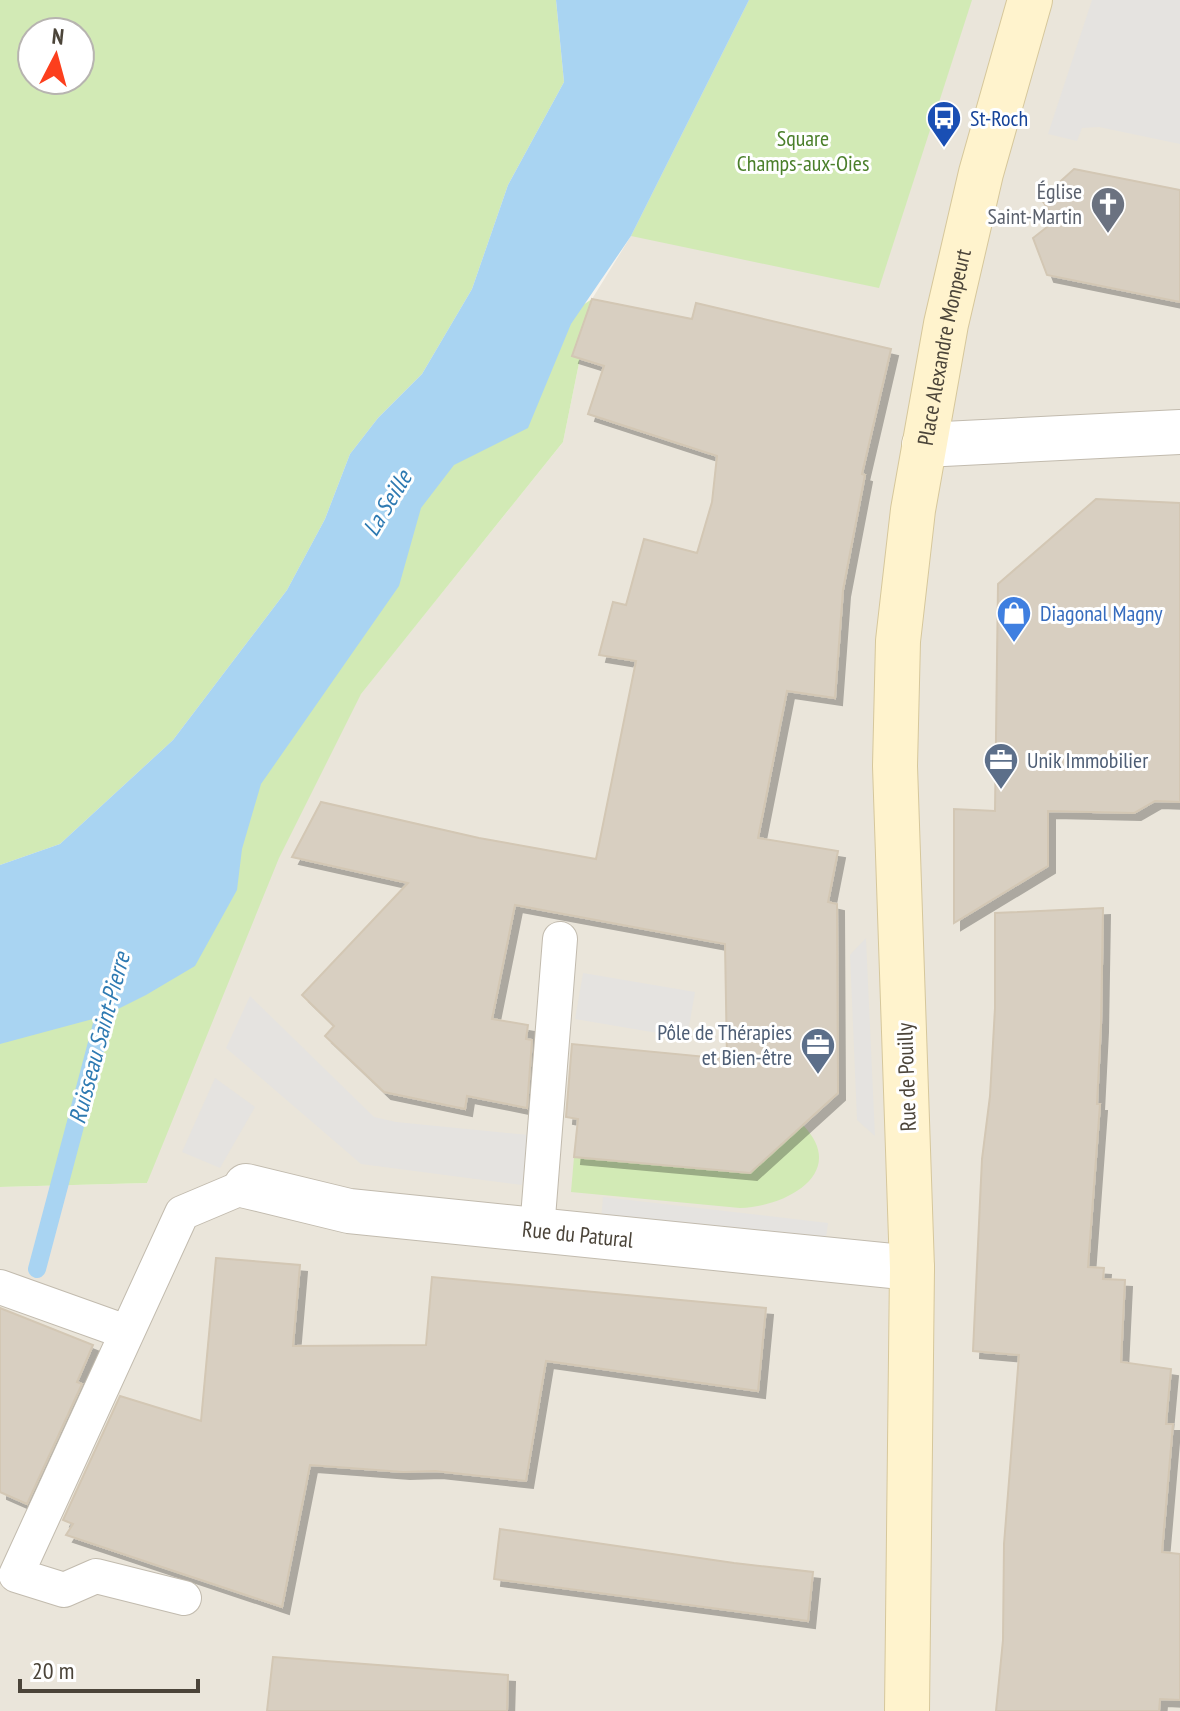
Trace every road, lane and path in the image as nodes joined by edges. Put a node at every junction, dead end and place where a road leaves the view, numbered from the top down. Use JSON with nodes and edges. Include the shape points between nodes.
{"nodes":[{"id":1,"x":1030,"y":0,"type":"edge"},
{"id":2,"x":1180,"y":432,"type":"edge"},
{"id":3,"x":924,"y":445,"type":"junction"},
{"id":4,"x":560,"y":939,"type":"dead end"},
{"id":5,"x":246,"y":1186,"type":"joint"},
{"id":6,"x":537,"y":1230,"type":"junction"},
{"id":7,"x":912,"y":1268,"type":"junction"},
{"id":8,"x":0,"y":1287,"type":"edge"},
{"id":9,"x":126,"y":1332,"type":"junction"},
{"id":10,"x":184,"y":1598,"type":"dead end"},
{"id":11,"x":907,"y":1711,"type":"edge"}],
"edges":[{"from":1,"to":3,"type":"main road","name":"Place Alexandre Monpeurt","via":[[981,173]]},
{"from":2,"to":3,"type":"street","name":"Place Alexandre Monpeurt"},
{"from":3,"to":7,"type":"main road","name":"Rue de Pouilly","via":[[898,641],[895,766]]},
{"from":4,"to":6,"type":"lane"},
{"from":5,"to":6,"type":"street","name":"Rue du Patural","via":[[349,1211]]},
{"from":5,"to":9,"type":"lane","via":[[182,1213]]},
{"from":6,"to":7,"type":"street","name":"Rue du Patural"},
{"from":7,"to":11,"type":"main road","name":"Rue de Pouilly"},
{"from":8,"to":9,"type":"lane"},
{"from":9,"to":10,"type":"lane","via":[[16,1575],[64,1590],[96,1576]]}]}
